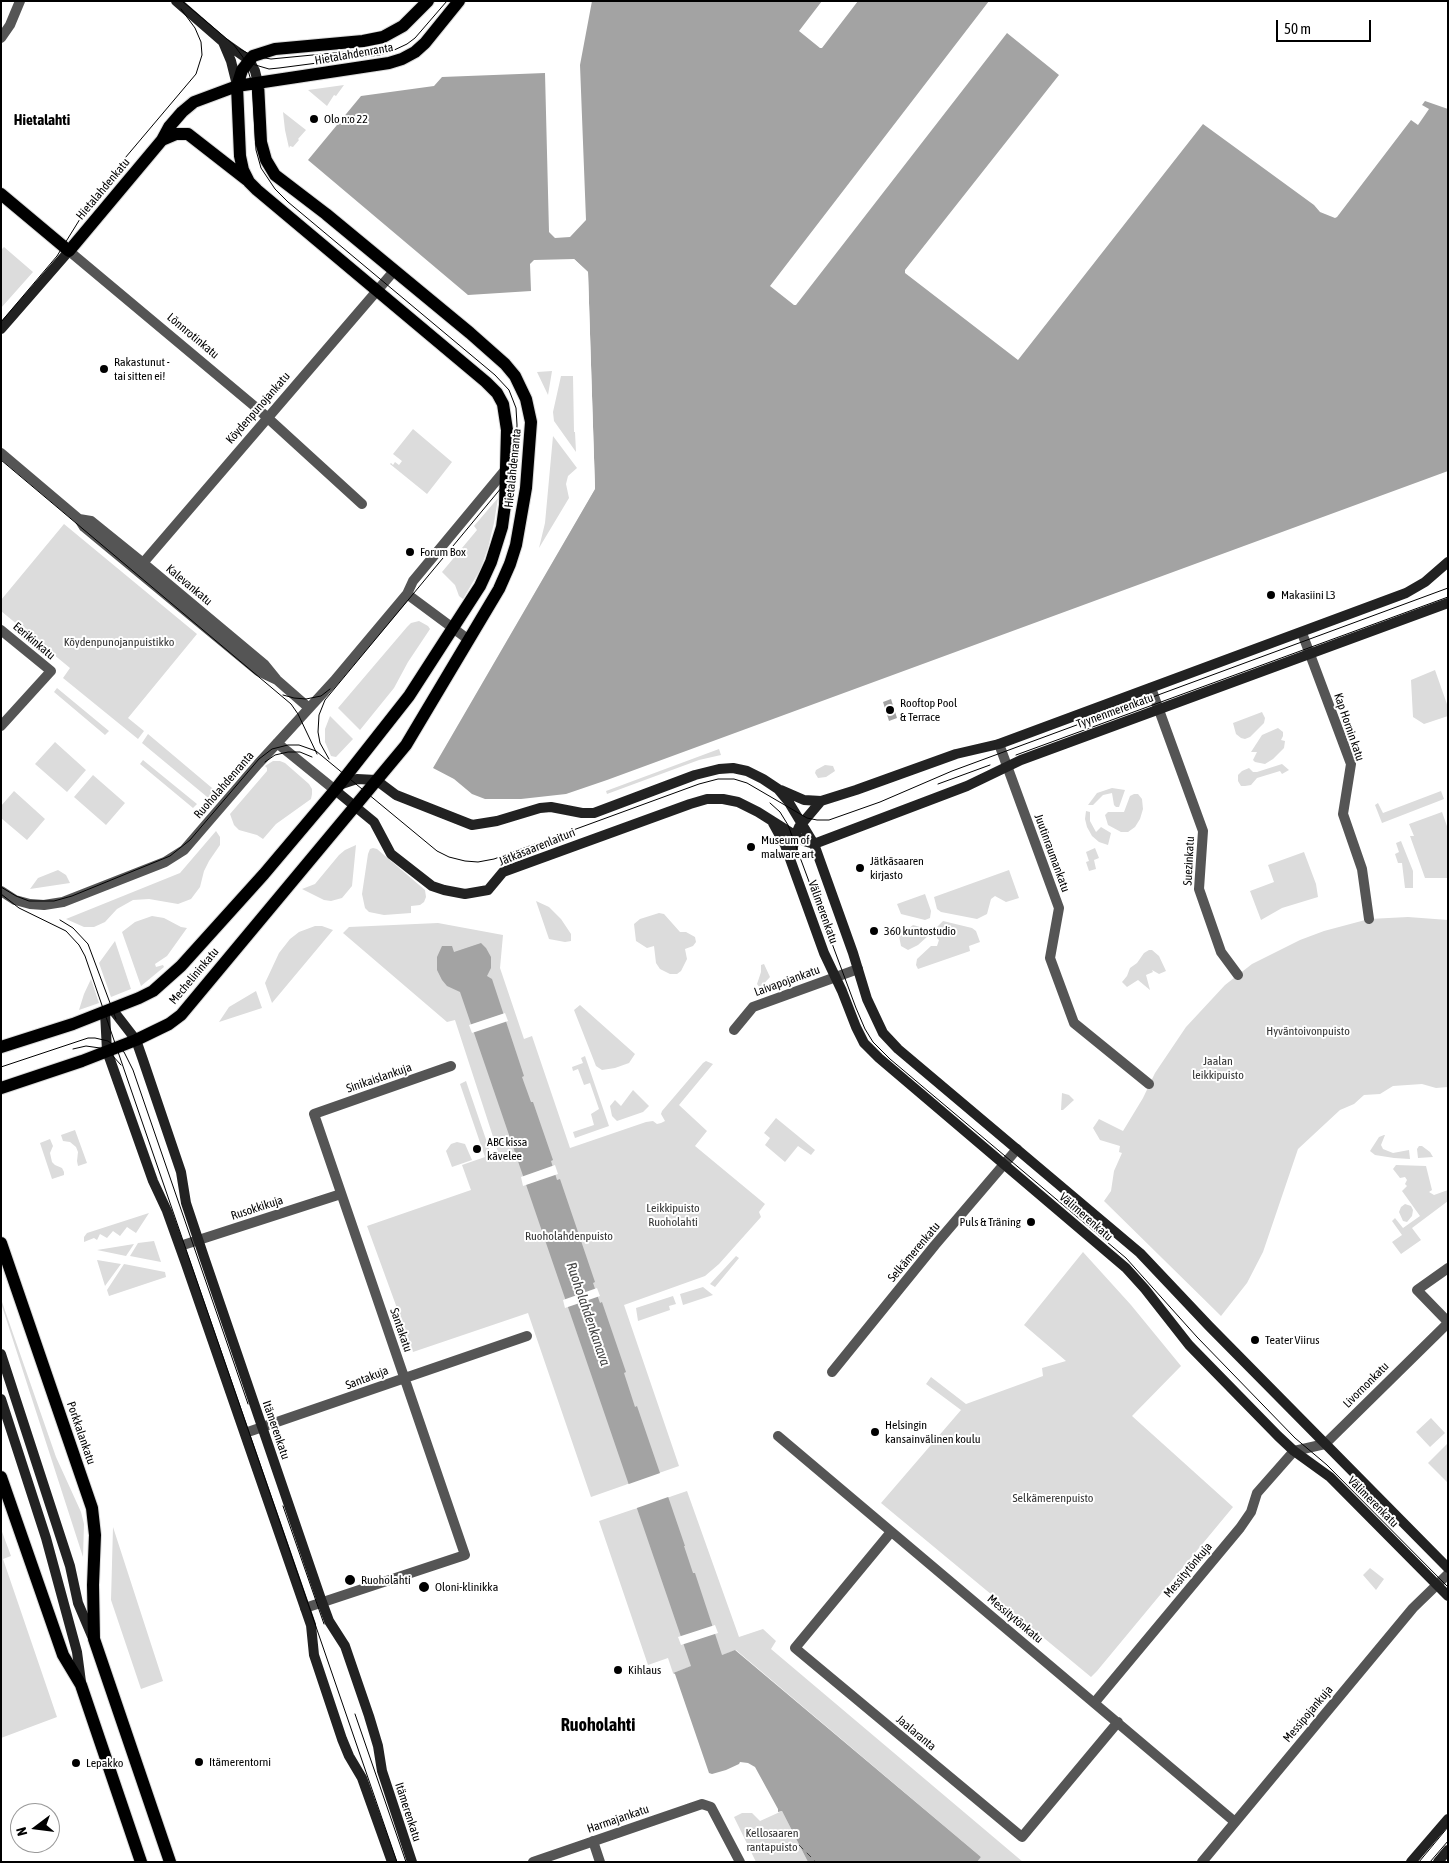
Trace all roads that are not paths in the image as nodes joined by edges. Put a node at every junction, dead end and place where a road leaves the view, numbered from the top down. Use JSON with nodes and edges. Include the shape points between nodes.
{"nodes":[{"id":1,"x":20,"y":1,"type":"edge"},
{"id":2,"x":176,"y":1,"type":"edge"},
{"id":3,"x":428,"y":1,"type":"edge"},
{"id":4,"x":459,"y":1,"type":"edge"},
{"id":5,"x":1,"y":38,"type":"edge"},
{"id":6,"x":222,"y":41,"type":"junction"},
{"id":7,"x":249,"y":60,"type":"junction"},
{"id":8,"x":258,"y":82,"type":"junction"},
{"id":9,"x":237,"y":86,"type":"junction"},
{"id":10,"x":162,"y":140,"type":"junction"},
{"id":11,"x":249,"y":182,"type":"junction"},
{"id":12,"x":1,"y":194,"type":"edge"},
{"id":13,"x":69,"y":251,"type":"junction"},
{"id":14,"x":394,"y":270,"type":"junction"},
{"id":15,"x":377,"y":290,"type":"junction"},
{"id":16,"x":1,"y":329,"type":"edge"},
{"id":17,"x":267,"y":417,"type":"junction"},
{"id":18,"x":1,"y":454,"type":"edge"},
{"id":19,"x":506,"y":469,"type":"junction"},
{"id":20,"x":362,"y":504,"type":"dead end"},
{"id":21,"x":79,"y":519,"type":"junction"},
{"id":22,"x":1447,"y":561,"type":"edge"},
{"id":23,"x":143,"y":563,"type":"junction"},
{"id":24,"x":407,"y":594,"type":"junction"},
{"id":25,"x":1448,"y":603,"type":"edge"},
{"id":26,"x":452,"y":628,"type":"junction"},
{"id":27,"x":1,"y":630,"type":"edge"},
{"id":28,"x":1302,"y":633,"type":"junction"},
{"id":29,"x":470,"y":640,"type":"junction"},
{"id":30,"x":1309,"y":653,"type":"junction"},
{"id":31,"x":277,"y":680,"type":"junction"},
{"id":32,"x":1151,"y":688,"type":"junction"},
{"id":33,"x":309,"y":708,"type":"junction"},
{"id":34,"x":1159,"y":708,"type":"junction"},
{"id":35,"x":1,"y":726,"type":"edge"},
{"id":36,"x":277,"y":743,"type":"junction"},
{"id":37,"x":999,"y":744,"type":"junction"},
{"id":38,"x":1007,"y":767,"type":"junction"},
{"id":39,"x":376,"y":780,"type":"junction"},
{"id":40,"x":336,"y":788,"type":"junction"},
{"id":41,"x":778,"y":789,"type":"junction"},
{"id":42,"x":821,"y":801,"type":"junction"},
{"id":43,"x":354,"y":807,"type":"junction"},
{"id":44,"x":771,"y":821,"type":"junction"},
{"id":45,"x":802,"y":823,"type":"junction"},
{"id":46,"x":795,"y":836,"type":"junction"},
{"id":47,"x":814,"y":844,"type":"junction"},
{"id":48,"x":821,"y":862,"type":"joint"},
{"id":49,"x":792,"y":864,"type":"junction"},
{"id":50,"x":5,"y":894,"type":"edge"},
{"id":51,"x":1369,"y":919,"type":"dead end"},
{"id":52,"x":858,"y":969,"type":"junction"},
{"id":53,"x":1238,"y":974,"type":"dead end"},
{"id":54,"x":836,"y":977,"type":"junction"},
{"id":55,"x":109,"y":1010,"type":"junction"},
{"id":56,"x":734,"y":1030,"type":"dead end"},
{"id":57,"x":136,"y":1040,"type":"junction"},
{"id":58,"x":1,"y":1047,"type":"edge"},
{"id":59,"x":107,"y":1051,"type":"junction"},
{"id":60,"x":451,"y":1066,"type":"dead end"},
{"id":61,"x":1150,"y":1084,"type":"dead end"},
{"id":62,"x":1,"y":1088,"type":"edge"},
{"id":63,"x":314,"y":1114,"type":"joint"},
{"id":64,"x":1017,"y":1149,"type":"junction"},
{"id":65,"x":1004,"y":1163,"type":"junction"},
{"id":66,"x":342,"y":1194,"type":"junction"},
{"id":67,"x":198,"y":1240,"type":"junction"},
{"id":68,"x":1,"y":1243,"type":"edge"},
{"id":69,"x":180,"y":1246,"type":"junction"},
{"id":70,"x":1448,"y":1268,"type":"edge"},
{"id":71,"x":1448,"y":1323,"type":"edge"},
{"id":72,"x":527,"y":1336,"type":"dead end"},
{"id":73,"x":1,"y":1354,"type":"edge"},
{"id":74,"x":832,"y":1372,"type":"dead end"},
{"id":75,"x":404,"y":1377,"type":"junction"},
{"id":76,"x":1,"y":1399,"type":"edge"},
{"id":77,"x":263,"y":1428,"type":"junction"},
{"id":78,"x":245,"y":1433,"type":"junction"},
{"id":79,"x":778,"y":1436,"type":"dead end"},
{"id":80,"x":1325,"y":1444,"type":"junction"},
{"id":81,"x":1294,"y":1451,"type":"junction"},
{"id":82,"x":1,"y":1477,"type":"edge"},
{"id":83,"x":891,"y":1532,"type":"junction"},
{"id":84,"x":1448,"y":1568,"type":"edge"},
{"id":85,"x":1448,"y":1574,"type":"edge"},
{"id":86,"x":1436,"y":1584,"type":"junction"},
{"id":87,"x":1448,"y":1596,"type":"edge"},
{"id":88,"x":322,"y":1602,"type":"junction"},
{"id":89,"x":305,"y":1608,"type":"junction"},
{"id":90,"x":94,"y":1639,"type":"junction"},
{"id":91,"x":82,"y":1686,"type":"junction"},
{"id":92,"x":1095,"y":1702,"type":"junction"},
{"id":93,"x":1118,"y":1722,"type":"junction"},
{"id":94,"x":1448,"y":1819,"type":"edge"},
{"id":95,"x":1235,"y":1822,"type":"junction"},
{"id":96,"x":593,"y":1841,"type":"junction"},
{"id":97,"x":1448,"y":1850,"type":"edge"},
{"id":98,"x":1414,"y":1861,"type":"edge"},
{"id":99,"x":141,"y":1862,"type":"edge"},
{"id":100,"x":170,"y":1862,"type":"edge"},
{"id":101,"x":392,"y":1862,"type":"edge"},
{"id":102,"x":412,"y":1862,"type":"edge"},
{"id":103,"x":533,"y":1862,"type":"edge"},
{"id":104,"x":600,"y":1862,"type":"edge"},
{"id":105,"x":740,"y":1862,"type":"edge"},
{"id":106,"x":1202,"y":1862,"type":"edge"},
{"id":107,"x":1438,"y":1862,"type":"edge"}],
"edges":[{"from":1,"to":5,"type":"street"},
{"from":2,"to":6,"type":"street"},
{"from":3,"to":7,"type":"main road","name":"Hietalahdenranta","via":[[404,26],[383,37],[275,49]]},
{"from":4,"to":8,"type":"main road","name":"Hietalahdenranta","via":[[425,43],[402,59]]},
{"from":6,"to":7,"type":"street"},
{"from":6,"to":9,"type":"street"},
{"from":7,"to":8,"type":"street"},
{"from":7,"to":9,"type":"main road","name":"Hietalahdenranta"},
{"from":8,"to":9,"type":"main road","name":"Hietalahdenranta"},
{"from":8,"to":14,"type":"main road","name":"Hietalahdenranta","via":[[261,142],[270,168],[283,182]]},
{"from":9,"to":10,"type":"main road","name":"Hietalahdenkatu","via":[[200,98],[188,106]]},
{"from":9,"to":11,"type":"main road","name":"Hietalahdenranta","via":[[240,156]]},
{"from":10,"to":11,"type":"main road","via":[[176,134],[188,134]]},
{"from":10,"to":13,"type":"main road","name":"Hietalahdenkatu"},
{"from":11,"to":15,"type":"main road","name":"Hietalahdenranta"},
{"from":12,"to":13,"type":"main road","name":"Lönnrotinkatu"},
{"from":13,"to":16,"type":"street","name":"Hietalahdenkatu"},
{"from":13,"to":17,"type":"street","name":"Lönnrotinkatu"},
{"from":14,"to":15,"type":"street","name":"Köydenpunojankatu"},
{"from":14,"to":29,"type":"main road","name":"Hietalahdenranta","via":[[505,364],[518,381],[529,406],[529,456],[516,545],[498,589]]},
{"from":15,"to":17,"type":"street","name":"Köydenpunojankatu"},
{"from":15,"to":19,"type":"main road","name":"Hietalahdenranta","via":[[497,393],[505,414]]},
{"from":17,"to":20,"type":"street","name":"Lönnrotinkatu"},
{"from":17,"to":23,"type":"street","name":"Köydenpunojankatu"},
{"from":18,"to":21,"type":"street","name":"Kalevankatu"},
{"from":19,"to":24,"type":"street","name":"Ruoholahdenranta","via":[[413,581]]},
{"from":19,"to":26,"type":"main road","name":"Hietalahdenranta","via":[[505,505],[497,546],[480,586]]},
{"from":21,"to":23,"type":"street","name":"Kalevankatu","via":[[90,521]]},
{"from":21,"to":31,"type":"street","name":"Kalevankatu","via":[[84,527],[258,671]]},
{"from":22,"to":28,"type":"street","name":"Tyynenmerenkatu","via":[[1440,571],[1419,587]]},
{"from":23,"to":31,"type":"street","name":"Kalevankatu","via":[[264,664]]},
{"from":24,"to":26,"type":"street"},
{"from":24,"to":33,"type":"street","name":"Ruoholahdenranta"},
{"from":25,"to":30,"type":"street","name":"Tyynenmerenkatu"},
{"from":26,"to":29,"type":"street"},
{"from":26,"to":40,"type":"main road","name":"Hietalahdenranta","via":[[409,696]]},
{"from":27,"to":35,"type":"street","name":"Eerikinkatu","via":[[51,671]]},
{"from":28,"to":30,"type":"street","name":"Kap Hornin katu"},
{"from":28,"to":32,"type":"street","name":"Tyynenmerenkatu"},
{"from":29,"to":39,"type":"main road","name":"Hietalahdenranta","via":[[406,745]]},
{"from":30,"to":34,"type":"street","name":"Tyynenmerenkatu"},
{"from":30,"to":51,"type":"street","name":"Kap Hornin katu","via":[[1351,764],[1342,814],[1362,869]]},
{"from":31,"to":33,"type":"street","name":"Kalevankatu"},
{"from":32,"to":34,"type":"street","name":"Suezinkatu"},
{"from":32,"to":37,"type":"street","name":"Tyynenmerenkatu"},
{"from":33,"to":36,"type":"street","name":"Ruoholahdenranta"},
{"from":34,"to":38,"type":"street","name":"Tyynenmerenkatu"},
{"from":34,"to":53,"type":"street","name":"Suezinkatu","via":[[1203,831],[1199,889],[1221,952]]},
{"from":36,"to":40,"type":"street","name":"Jätkäsaarenlaituri"},
{"from":36,"to":50,"type":"street","name":"Ruoholahdenranta","via":[[176,857],[63,902],[30,904]]},
{"from":37,"to":38,"type":"street","name":"Juutinraumankatu"},
{"from":37,"to":42,"type":"street","name":"Tyynenmerenkatu","via":[[956,754]]},
{"from":38,"to":47,"type":"street","name":"Tyynenmerenkatu","via":[[967,786]]},
{"from":38,"to":61,"type":"street","name":"Juutinraumankatu","via":[[1059,908],[1050,958],[1074,1023]]},
{"from":39,"to":40,"type":"street","via":[[357,779]]},
{"from":39,"to":41,"type":"street","name":"Jätkäsaarenlaituri","via":[[396,796],[472,824],[497,822],[551,807],[594,813],[719,769],[747,771]]},
{"from":39,"to":43,"type":"main road","name":"Hietalahdenranta"},
{"from":40,"to":43,"type":"street","name":"Jätkäsaarenlaituri"},
{"from":40,"to":55,"type":"main road","name":"Mechelininkatu","via":[[181,966],[153,991]]},
{"from":41,"to":42,"type":"street","name":"Tyynenmerenkatu","via":[[804,800]]},
{"from":41,"to":45,"type":"street","name":"Jätkäsaarenlaituri"},
{"from":42,"to":45,"type":"street"},
{"from":43,"to":44,"type":"street","name":"Jätkäsaarenlaituri","via":[[374,822],[391,854],[432,886],[465,894],[488,890],[503,872],[699,801],[730,800]]},
{"from":43,"to":57,"type":"main road","name":"Mechelininkatu","via":[[181,1014],[169,1024]]},
{"from":44,"to":46,"type":"street"},
{"from":44,"to":49,"type":"street","name":"Välimerenkatu","via":[[782,837]]},
{"from":45,"to":46,"type":"street"},
{"from":45,"to":47,"type":"street","name":"Jätkäsaarenlaituri"},
{"from":46,"to":47,"type":"street"},
{"from":46,"to":49,"type":"street"},
{"from":47,"to":48,"type":"street","name":"Jätkäsaarenlaituri"},
{"from":48,"to":52,"type":"street","name":"Välimerenkatu"},
{"from":49,"to":54,"type":"street","name":"Välimerenkatu"},
{"from":52,"to":54,"type":"street","name":"Laivapojankatu"},
{"from":52,"to":64,"type":"street","name":"Välimerenkatu","via":[[867,999],[883,1033]]},
{"from":54,"to":56,"type":"street","name":"Laivapojankatu","via":[[753,1007]]},
{"from":54,"to":65,"type":"street","name":"Välimerenkatu","via":[[860,1037],[870,1050]]},
{"from":55,"to":57,"type":"street","name":"Itämerenkatu"},
{"from":55,"to":58,"type":"main road","name":"Mechelininkatu"},
{"from":55,"to":59,"type":"street"},
{"from":57,"to":59,"type":"main road","name":"Mechelininkatu"},
{"from":57,"to":67,"type":"street","name":"Itämerenkatu","via":[[181,1172],[186,1203]]},
{"from":59,"to":62,"type":"main road","name":"Mechelininkatu"},
{"from":59,"to":69,"type":"street","via":[[153,1182]]},
{"from":60,"to":63,"type":"street","name":"Sinikaislankuja"},
{"from":63,"to":66,"type":"street","name":"Santakatu"},
{"from":64,"to":65,"type":"street","name":"Selkämerenkatu"},
{"from":64,"to":80,"type":"street","name":"Välimerenkatu","via":[[1150,1262]]},
{"from":65,"to":74,"type":"street","name":"Selkämerenkatu"},
{"from":65,"to":81,"type":"street","name":"Välimerenkatu","via":[[1126,1268],[1189,1345]]},
{"from":66,"to":67,"type":"street","name":"Rusokkikuja"},
{"from":66,"to":75,"type":"street","name":"Santakatu"},
{"from":67,"to":69,"type":"street","name":"Rusokkikuja"},
{"from":67,"to":77,"type":"street","name":"Itämerenkatu"},
{"from":68,"to":90,"type":"main road","name":"Porkkalankatu","via":[[92,1508],[95,1535]]},
{"from":69,"to":78,"type":"street"},
{"from":70,"to":71,"type":"street","name":"Livornonkatu","via":[[1417,1290]]},
{"from":71,"to":80,"type":"street","name":"Livornonkatu"},
{"from":72,"to":75,"type":"street","name":"Santakuja"},
{"from":73,"to":90,"type":"street","name":"Porkkalankatu","via":[[70,1566],[78,1603]]},
{"from":75,"to":77,"type":"street","name":"Santakuja"},
{"from":75,"to":88,"type":"street","name":"Santakatu","via":[[464,1555]]},
{"from":76,"to":91,"type":"street","via":[[46,1538],[77,1652]]},
{"from":77,"to":78,"type":"street","name":"Santakuja"},
{"from":77,"to":88,"type":"street","name":"Itämerenkatu"},
{"from":78,"to":89,"type":"street"},
{"from":79,"to":83,"type":"street","name":"Messitytönkatu"},
{"from":80,"to":81,"type":"street"},
{"from":80,"to":84,"type":"street","name":"Välimerenkatu"},
{"from":81,"to":86,"type":"street","name":"Välimerenkatu","via":[[1330,1477]]},
{"from":81,"to":92,"type":"street","name":"Messitytönkuja","via":[[1257,1493],[1251,1512],[1240,1528]]},
{"from":82,"to":91,"type":"main road","via":[[63,1655]]},
{"from":83,"to":92,"type":"street","name":"Messitytönkatu"},
{"from":83,"to":93,"type":"street","name":"Jaalaranta","via":[[795,1648],[830,1678],[1022,1837]]},
{"from":85,"to":86,"type":"street","name":"Messipojankuja"},
{"from":86,"to":87,"type":"street","name":"Välimerenkatu"},
{"from":86,"to":95,"type":"street","name":"Messipojankuja"},
{"from":88,"to":89,"type":"street"},
{"from":88,"to":102,"type":"street","name":"Itämerenkatu","via":[[354,1671]]},
{"from":89,"to":101,"type":"street","via":[[318,1668],[342,1739],[362,1778]]},
{"from":90,"to":100,"type":"main road","name":"Porkkalankatu"},
{"from":91,"to":99,"type":"main road"},
{"from":92,"to":93,"type":"street","name":"Messitytönkatu"},
{"from":93,"to":95,"type":"street","name":"Messitytönkatu"},
{"from":94,"to":98,"type":"street"},
{"from":95,"to":106,"type":"street","name":"Messipojankuja"},
{"from":96,"to":103,"type":"street","name":"Harmajankatu"},
{"from":96,"to":104,"type":"street"},
{"from":96,"to":105,"type":"street","name":"Harmajankatu","via":[[702,1804],[711,1807]]},
{"from":97,"to":107,"type":"street"}]}
